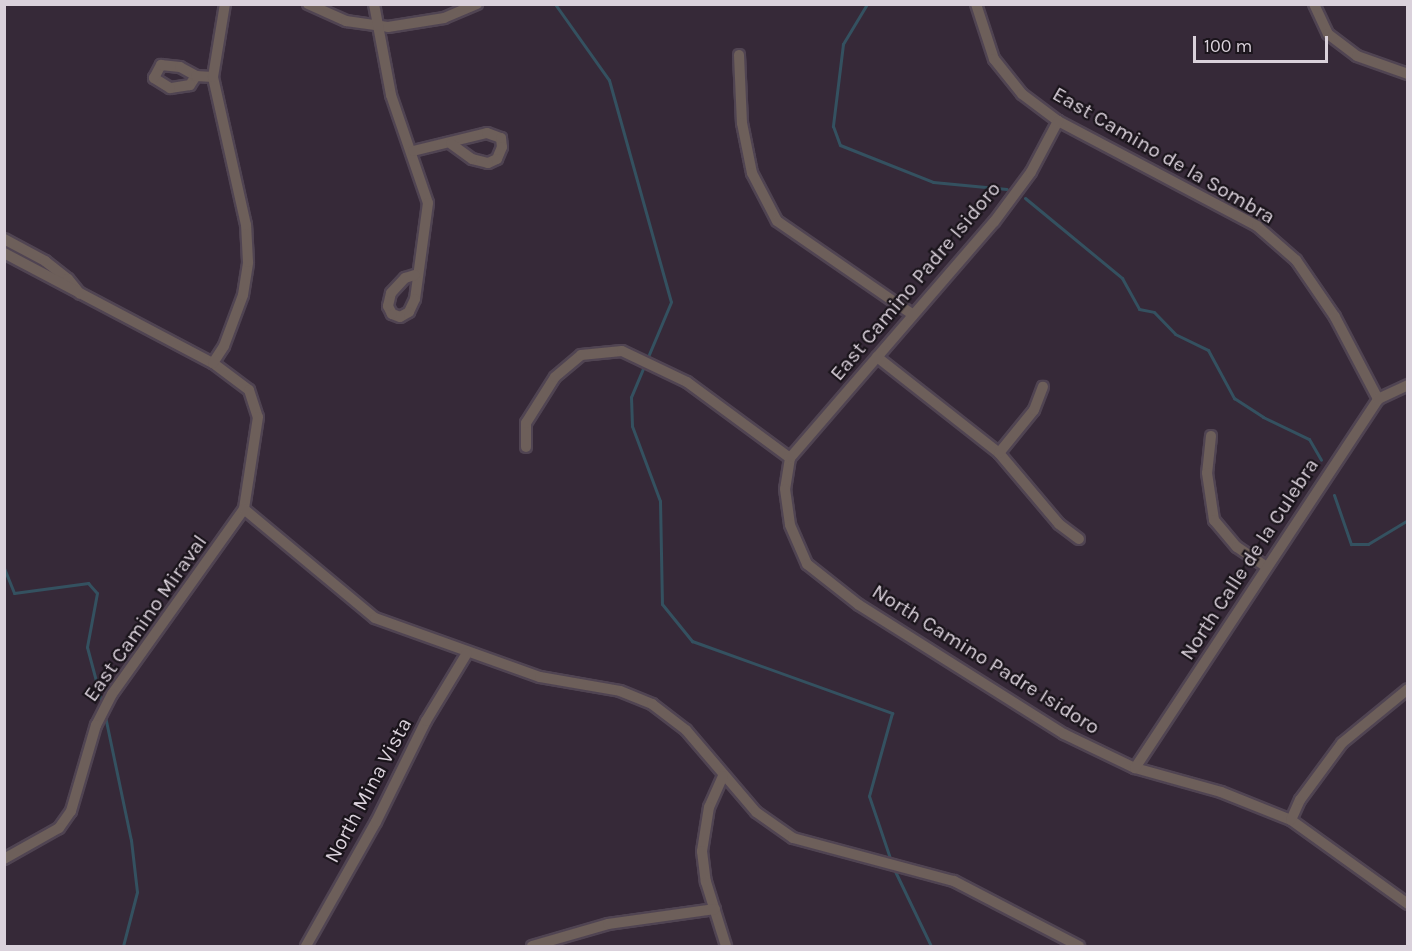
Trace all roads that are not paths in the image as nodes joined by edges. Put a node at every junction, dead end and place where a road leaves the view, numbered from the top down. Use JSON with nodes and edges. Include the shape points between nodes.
{"nodes":[{"id":1,"x":225,"y":4,"type":"edge"},
{"id":2,"x":308,"y":4,"type":"edge"},
{"id":3,"x":374,"y":4,"type":"edge"},
{"id":4,"x":477,"y":4,"type":"edge"},
{"id":5,"x":976,"y":4,"type":"edge"},
{"id":6,"x":1314,"y":4,"type":"edge"},
{"id":7,"x":376,"y":26,"type":"junction"},
{"id":8,"x":740,"y":55,"type":"dead end"},
{"id":9,"x":1407,"y":74,"type":"edge"},
{"id":10,"x":196,"y":76,"type":"dead end"},
{"id":11,"x":213,"y":77,"type":"junction"},
{"id":12,"x":1058,"y":121,"type":"junction"},
{"id":13,"x":451,"y":144,"type":"dead end"},
{"id":14,"x":413,"y":151,"type":"junction"},
{"id":15,"x":4,"y":239,"type":"edge"},
{"id":16,"x":4,"y":253,"type":"edge"},
{"id":17,"x":415,"y":275,"type":"dead end"},
{"id":18,"x":80,"y":294,"type":"junction"},
{"id":19,"x":912,"y":314,"type":"junction"},
{"id":20,"x":877,"y":357,"type":"junction"},
{"id":21,"x":213,"y":363,"type":"junction"},
{"id":22,"x":1407,"y":385,"type":"edge"},
{"id":23,"x":1043,"y":387,"type":"dead end"},
{"id":24,"x":1378,"y":399,"type":"junction"},
{"id":25,"x":1211,"y":436,"type":"dead end"},
{"id":26,"x":526,"y":447,"type":"dead end"},
{"id":27,"x":999,"y":453,"type":"junction"},
{"id":28,"x":790,"y":459,"type":"junction"},
{"id":29,"x":244,"y":509,"type":"junction"},
{"id":30,"x":1078,"y":539,"type":"dead end"},
{"id":31,"x":1267,"y":567,"type":"junction"},
{"id":32,"x":467,"y":653,"type":"junction"},
{"id":33,"x":1407,"y":689,"type":"edge"},
{"id":34,"x":1135,"y":768,"type":"junction"},
{"id":35,"x":723,"y":776,"type":"junction"},
{"id":36,"x":1291,"y":820,"type":"junction"},
{"id":37,"x":4,"y":859,"type":"edge"},
{"id":38,"x":1407,"y":904,"type":"edge"},
{"id":39,"x":715,"y":909,"type":"junction"},
{"id":40,"x":306,"y":946,"type":"edge"},
{"id":41,"x":532,"y":946,"type":"edge"},
{"id":42,"x":726,"y":946,"type":"edge"},
{"id":43,"x":1079,"y":946,"type":"edge"}],
"edges":[{"from":1,"to":11,"type":"street"},
{"from":2,"to":7,"type":"street","via":[[346,21]]},
{"from":3,"to":7,"type":"street"},
{"from":4,"to":7,"type":"street","via":[[423,22]]},
{"from":5,"to":12,"type":"street","name":"East Camino de la Sombra","via":[[994,59],[1022,94]]},
{"from":6,"to":9,"type":"street","via":[[1328,34],[1358,57]]},
{"from":7,"to":14,"type":"street","via":[[391,95]]},
{"from":8,"to":19,"type":"street","via":[[742,123],[752,174],[777,221]]},
{"from":10,"to":11,"type":"street"},
{"from":11,"to":21,"type":"street","via":[[246,225],[248,262],[243,295],[224,346]]},
{"from":12,"to":19,"type":"street","name":"East Camino Padre Isidoro","via":[[1031,172],[994,222]]},
{"from":12,"to":24,"type":"street","name":"East Camino de la Sombra","via":[[1264,233],[1296,260]]},
{"from":13,"to":14,"type":"street"},
{"from":14,"to":17,"type":"street","via":[[428,203],[422,262]]},
{"from":15,"to":18,"type":"street","via":[[45,261]]},
{"from":16,"to":18,"type":"street"},
{"from":18,"to":21,"type":"street"},
{"from":19,"to":20,"type":"street","name":"East Camino Padre Isidoro"},
{"from":20,"to":27,"type":"street"},
{"from":20,"to":28,"type":"street","name":"East Camino Padre Isidoro"},
{"from":21,"to":29,"type":"street","via":[[249,390],[257,405],[250,489]]},
{"from":22,"to":24,"type":"street"},
{"from":23,"to":27,"type":"street","via":[[1034,410]]},
{"from":24,"to":31,"type":"street","name":"North Calle de la Culebra"},
{"from":25,"to":31,"type":"street","via":[[1206,472],[1214,520],[1237,547]]},
{"from":26,"to":28,"type":"street","via":[[526,423],[555,377],[581,355],[622,351],[687,382]]},
{"from":27,"to":30,"type":"street","via":[[1059,524]]},
{"from":28,"to":34,"type":"street","name":"North Camino Padre Isidoro","via":[[785,489],[790,525],[807,564],[860,605],[1064,734]]},
{"from":29,"to":32,"type":"street","via":[[375,618]]},
{"from":29,"to":37,"type":"street","name":"East Camino Miraval","via":[[112,694],[96,724],[71,811],[59,828]]},
{"from":31,"to":34,"type":"street","name":"North Calle de la Culebra"},
{"from":32,"to":35,"type":"street","via":[[540,677],[642,698],[686,730]]},
{"from":32,"to":40,"type":"street","name":"North Mina Vista"},
{"from":33,"to":36,"type":"street","via":[[1342,743],[1300,800]]},
{"from":34,"to":36,"type":"street","name":"North Camino Padre Isidoro","via":[[1221,792]]},
{"from":35,"to":39,"type":"street","via":[[709,807],[702,851],[703,873]]},
{"from":35,"to":43,"type":"street","via":[[756,812],[793,838],[954,881]]},
{"from":36,"to":38,"type":"street","name":"North Camino Padre Isidoro"},
{"from":39,"to":41,"type":"street","via":[[608,924]]},
{"from":39,"to":42,"type":"street"}]}
